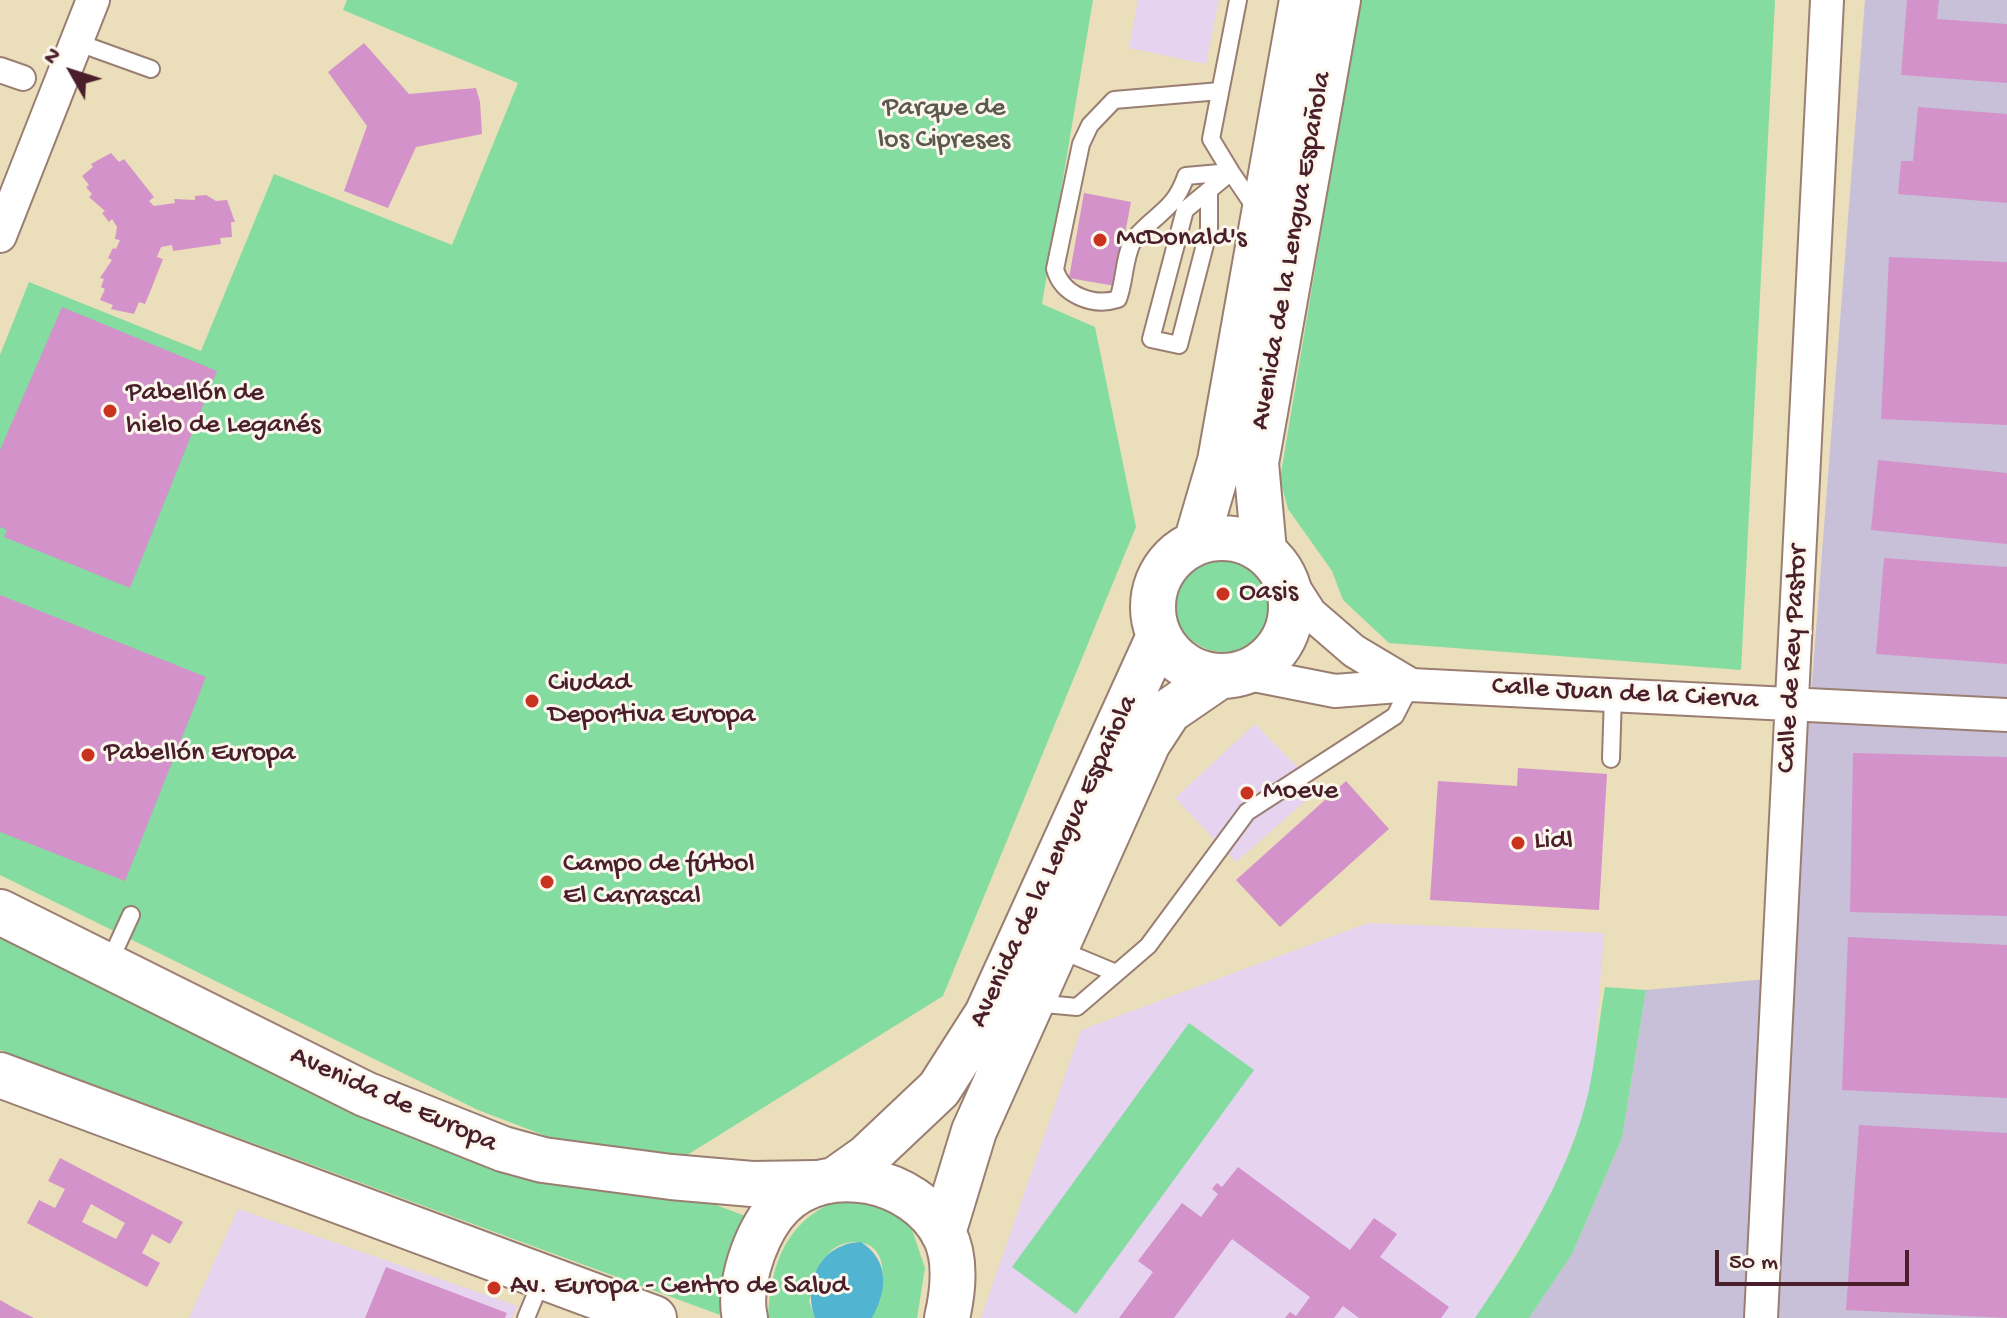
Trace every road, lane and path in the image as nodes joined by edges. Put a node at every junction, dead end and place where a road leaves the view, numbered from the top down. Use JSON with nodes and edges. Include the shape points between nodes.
{"nodes":[{"id":1,"x":93,"y":0,"type":"edge"},
{"id":2,"x":1238,"y":0,"type":"edge"},
{"id":3,"x":1302,"y":0,"type":"edge"},
{"id":4,"x":1338,"y":0,"type":"edge"},
{"id":5,"x":1827,"y":0,"type":"edge"},
{"id":6,"x":76,"y":42,"type":"junction"},
{"id":7,"x":151,"y":69,"type":"dead end"},
{"id":8,"x":0,"y":70,"type":"edge"},
{"id":9,"x":23,"y":78,"type":"dead end"},
{"id":10,"x":1220,"y":91,"type":"junction"},
{"id":11,"x":1231,"y":172,"type":"junction"},
{"id":12,"x":1209,"y":190,"type":"junction"},
{"id":13,"x":1263,"y":220,"type":"junction"},
{"id":14,"x":0,"y":236,"type":"edge"},
{"id":15,"x":1196,"y":543,"type":"junction"},
{"id":16,"x":1274,"y":561,"type":"junction"},
{"id":17,"x":1159,"y":636,"type":"junction"},
{"id":18,"x":1232,"y":674,"type":"junction"},
{"id":19,"x":1411,"y":685,"type":"junction"},
{"id":20,"x":1613,"y":694,"type":"junction"},
{"id":21,"x":1791,"y":703,"type":"junction"},
{"id":22,"x":2007,"y":715,"type":"edge"},
{"id":23,"x":1611,"y":759,"type":"dead end"},
{"id":24,"x":0,"y":912,"type":"edge"},
{"id":25,"x":131,"y":915,"type":"dead end"},
{"id":26,"x":1057,"y":948,"type":"junction"},
{"id":27,"x":107,"y":967,"type":"junction"},
{"id":28,"x":1116,"y":973,"type":"junction"},
{"id":29,"x":1033,"y":1003,"type":"junction"},
{"id":30,"x":0,"y":1075,"type":"edge"},
{"id":31,"x":826,"y":1181,"type":"junction"},
{"id":32,"x":943,"y":1233,"type":"junction"},
{"id":33,"x":543,"y":1278,"type":"junction"},
{"id":34,"x":948,"y":1316,"type":"edge"},
{"id":35,"x":526,"y":1318,"type":"edge"},
{"id":36,"x":654,"y":1318,"type":"edge"},
{"id":37,"x":745,"y":1318,"type":"edge"},
{"id":38,"x":1761,"y":1318,"type":"edge"}],
"edges":[{"from":1,"to":6,"type":"street"},
{"from":2,"to":10,"type":"lane"},
{"from":3,"to":13,"type":"main road","name":"Avenida de la Lengua Española"},
{"from":4,"to":16,"type":"main road","name":"Avenida de la Lengua Española","via":[[1256,463]]},
{"from":5,"to":21,"type":"street","name":"Calle de Rey Pastor"},
{"from":6,"to":7,"type":"lane"},
{"from":6,"to":14,"type":"street"},
{"from":8,"to":9,"type":"street"},
{"from":10,"to":11,"type":"lane","via":[[1211,139]]},
{"from":10,"to":11,"type":"lane","via":[[1114,100],[1090,125],[1081,144],[1058,254],[1058,281],[1067,293],[1107,302],[1118,299],[1133,240],[1168,211],[1186,176]]},
{"from":11,"to":12,"type":"lane"},
{"from":11,"to":13,"type":"lane"},
{"from":12,"to":12,"type":"lane","via":[[1185,210],[1151,339],[1179,345],[1209,229]]},
{"from":13,"to":15,"type":"main road","name":"Avenida de la Lengua Española","via":[[1220,461]]},
{"from":15,"to":16,"type":"main road","via":[[1220,537],[1242,540]]},
{"from":15,"to":17,"type":"main road","via":[[1165,567],[1154,592]]},
{"from":16,"to":18,"type":"main road","via":[[1291,594],[1291,620],[1265,662]]},
{"from":16,"to":19,"type":"street","via":[[1310,613],[1354,651]]},
{"from":17,"to":18,"type":"main road","via":[[1173,656],[1197,672]]},
{"from":17,"to":31,"type":"main road","name":"Avenida de la Lengua Española","via":[[987,1014],[939,1089],[867,1157]]},
{"from":18,"to":19,"type":"street","name":"Calle Juan de la Cierva","via":[[1335,691]]},
{"from":18,"to":26,"type":"main road","name":"Avenida de la Lengua Española","via":[[1169,711],[1148,743]]},
{"from":19,"to":20,"type":"street","name":"Calle Juan de la Cierva"},
{"from":19,"to":28,"type":"lane","via":[[1395,716],[1247,812],[1148,946]]},
{"from":20,"to":21,"type":"street","name":"Calle Juan de la Cierva"},
{"from":20,"to":23,"type":"lane"},
{"from":21,"to":22,"type":"street","name":"Calle Juan de la Cierva"},
{"from":21,"to":38,"type":"street","name":"Calle de Rey Pastor"},
{"from":24,"to":27,"type":"main road","name":"Avenida de Europa"},
{"from":25,"to":27,"type":"lane"},
{"from":26,"to":28,"type":"lane"},
{"from":26,"to":29,"type":"main road","name":"Avenida de la Lengua Española"},
{"from":27,"to":31,"type":"main road","name":"Avenida de Europa","via":[[365,1094],[503,1149],[543,1160],[671,1177],[752,1184]]},
{"from":28,"to":29,"type":"lane","via":[[1077,1007]]},
{"from":29,"to":32,"type":"main road","name":"Avenida de la Lengua Española","via":[[974,1131]]},
{"from":30,"to":33,"type":"main road"},
{"from":31,"to":32,"type":"main road","name":"Avenida de Europa","via":[[877,1182],[897,1189],[915,1200]]},
{"from":31,"to":37,"type":"main road","name":"Avenida de la Lengua Española","via":[[781,1204],[760,1235],[748,1267]]},
{"from":32,"to":34,"type":"main road","via":[[952,1283]]},
{"from":33,"to":35,"type":"lane"},
{"from":33,"to":36,"type":"main road"}]}
